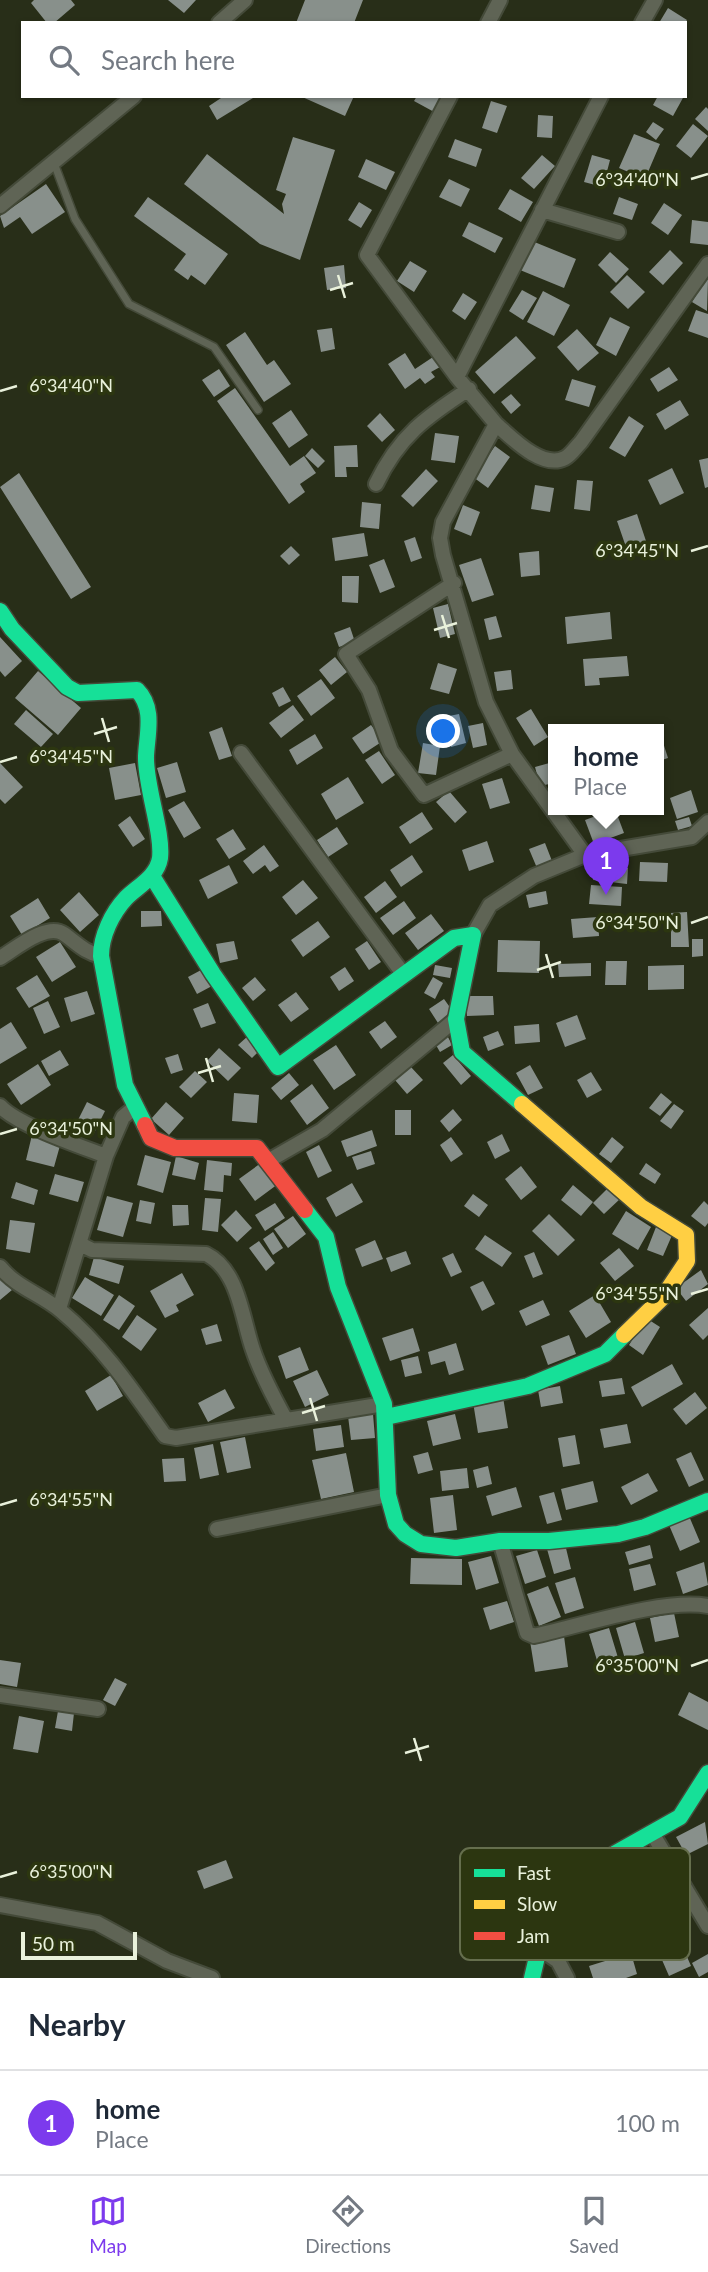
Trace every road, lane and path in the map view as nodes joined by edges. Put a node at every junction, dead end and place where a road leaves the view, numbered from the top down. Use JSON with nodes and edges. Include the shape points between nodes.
{"nodes":[{"id":1,"x":245,"y":0,"type":"edge"},
{"id":2,"x":500,"y":0,"type":"edge"},
{"id":3,"x":655,"y":0,"type":"edge"},
{"id":4,"x":221,"y":21,"type":"edge"},
{"id":5,"x":489,"y":21,"type":"edge"},
{"id":6,"x":643,"y":21,"type":"edge"},
{"id":7,"x":132,"y":98,"type":"edge"},
{"id":8,"x":449,"y":98,"type":"edge"},
{"id":9,"x":600,"y":98,"type":"edge"},
{"id":10,"x":53,"y":162,"type":"junction"},
{"id":11,"x":0,"y":205,"type":"edge"},
{"id":12,"x":542,"y":210,"type":"junction"},
{"id":13,"x":618,"y":232,"type":"dead end"},
{"id":14,"x":708,"y":264,"type":"edge"},
{"id":15,"x":457,"y":377,"type":"junction"},
{"id":16,"x":469,"y":389,"type":"junction"},
{"id":17,"x":258,"y":410,"type":"dead end"},
{"id":18,"x":496,"y":424,"type":"junction"},
{"id":19,"x":376,"y":484,"type":"dead end"},
{"id":20,"x":454,"y":583,"type":"junction"},
{"id":21,"x":0,"y":611,"type":"edge"},
{"id":22,"x":241,"y":753,"type":"dead end"},
{"id":23,"x":512,"y":754,"type":"junction"},
{"id":24,"x":548,"y":804,"type":"edge"},
{"id":25,"x":556,"y":815,"type":"edge"},
{"id":26,"x":708,"y":822,"type":"edge"},
{"id":27,"x":585,"y":855,"type":"junction"},
{"id":28,"x":152,"y":876,"type":"junction"},
{"id":29,"x":473,"y":935,"type":"junction"},
{"id":30,"x":101,"y":956,"type":"junction"},
{"id":31,"x":0,"y":958,"type":"edge"},
{"id":32,"x":404,"y":975,"type":"junction"},
{"id":33,"x":456,"y":1019,"type":"junction"},
{"id":34,"x":0,"y":1106,"type":"edge"},
{"id":35,"x":134,"y":1108,"type":"junction"},
{"id":36,"x":106,"y":1156,"type":"junction"},
{"id":37,"x":268,"y":1161,"type":"junction"},
{"id":38,"x":80,"y":1244,"type":"junction"},
{"id":39,"x":0,"y":1267,"type":"edge"},
{"id":40,"x":59,"y":1309,"type":"junction"},
{"id":41,"x":385,"y":1411,"type":"junction"},
{"id":42,"x":286,"y":1420,"type":"junction"},
{"id":43,"x":388,"y":1495,"type":"junction"},
{"id":44,"x":708,"y":1502,"type":"edge"},
{"id":45,"x":217,"y":1529,"type":"dead end"},
{"id":46,"x":500,"y":1541,"type":"junction"},
{"id":47,"x":708,"y":1606,"type":"edge"},
{"id":48,"x":0,"y":1695,"type":"edge"},
{"id":49,"x":99,"y":1709,"type":"dead end"},
{"id":50,"x":708,"y":1773,"type":"edge"},
{"id":51,"x":652,"y":1833,"type":"junction"},
{"id":52,"x":625,"y":1848,"type":"edge"},
{"id":53,"x":661,"y":1848,"type":"edge"},
{"id":54,"x":690,"y":1896,"type":"edge"},
{"id":55,"x":0,"y":1905,"type":"edge"},
{"id":56,"x":708,"y":1926,"type":"edge"},
{"id":57,"x":536,"y":1960,"type":"edge"},
{"id":58,"x":557,"y":1960,"type":"edge"},
{"id":59,"x":212,"y":1978,"type":"edge"},
{"id":60,"x":532,"y":1978,"type":"edge"},
{"id":61,"x":567,"y":1978,"type":"edge"}],
"edges":[{"from":1,"to":4,"type":"street"},
{"from":2,"to":5,"type":"street"},
{"from":3,"to":6,"type":"street"},
{"from":7,"to":10,"type":"street"},
{"from":8,"to":15,"type":"street","via":[[367,255]]},
{"from":9,"to":12,"type":"street"},
{"from":10,"to":11,"type":"street"},
{"from":10,"to":17,"type":"lane","via":[[75,219],[129,304],[214,347]]},
{"from":12,"to":13,"type":"street"},
{"from":12,"to":15,"type":"street"},
{"from":14,"to":18,"type":"street","via":[[565,458],[541,456]]},
{"from":15,"to":16,"type":"street"},
{"from":16,"to":18,"type":"street"},
{"from":16,"to":19,"type":"street","via":[[402,440]]},
{"from":18,"to":20,"type":"street","via":[[443,522],[443,555]]},
{"from":20,"to":23,"type":"street","via":[[486,702]]},
{"from":20,"to":23,"type":"street","via":[[346,654],[369,690],[391,751],[424,795]]},
{"from":21,"to":28,"type":"street","via":[[67,687],[78,693],[137,690],[144,696],[150,722],[146,759],[160,859]]},
{"from":22,"to":32,"type":"street"},
{"from":23,"to":24,"type":"street"},
{"from":25,"to":27,"type":"street"},
{"from":26,"to":27,"type":"street","via":[[692,837]]},
{"from":27,"to":29,"type":"street","via":[[534,876],[490,905]]},
{"from":28,"to":30,"type":"street","via":[[115,913],[101,942]]},
{"from":28,"to":32,"type":"street","via":[[278,1067]]},
{"from":29,"to":32,"type":"street","via":[[454,939]]},
{"from":29,"to":33,"type":"street"},
{"from":30,"to":31,"type":"street","via":[[86,953],[61,931],[52,930]]},
{"from":30,"to":35,"type":"street","via":[[125,1085]]},
{"from":33,"to":37,"type":"street","via":[[322,1130]]},
{"from":33,"to":41,"type":"street","via":[[462,1052],[641,1207],[686,1235],[687,1261],[663,1297],[604,1354],[528,1385]]},
{"from":34,"to":36,"type":"street"},
{"from":35,"to":36,"type":"street","via":[[122,1117]]},
{"from":35,"to":37,"type":"street","via":[[151,1138],[175,1148],[257,1148]]},
{"from":36,"to":38,"type":"street"},
{"from":37,"to":41,"type":"street","via":[[326,1237],[338,1287]]},
{"from":38,"to":40,"type":"street"},
{"from":38,"to":42,"type":"street","via":[[92,1250],[206,1254],[219,1260],[236,1291],[253,1352]]},
{"from":39,"to":40,"type":"street","via":[[26,1291]]},
{"from":40,"to":42,"type":"street","via":[[116,1366],[165,1436]]},
{"from":41,"to":42,"type":"street"},
{"from":41,"to":43,"type":"street"},
{"from":43,"to":45,"type":"street"},
{"from":43,"to":46,"type":"street","via":[[396,1524],[421,1544],[456,1548]]},
{"from":44,"to":46,"type":"street","via":[[618,1534]]},
{"from":46,"to":47,"type":"street","via":[[527,1633],[534,1636],[652,1610],[694,1603]]},
{"from":48,"to":49,"type":"street"},
{"from":50,"to":51,"type":"street","via":[[680,1817]]},
{"from":51,"to":52,"type":"street"},
{"from":51,"to":53,"type":"street"},
{"from":54,"to":56,"type":"street"},
{"from":55,"to":59,"type":"street","via":[[97,1923],[167,1961]]},
{"from":57,"to":60,"type":"street"},
{"from":58,"to":61,"type":"street"}]}
